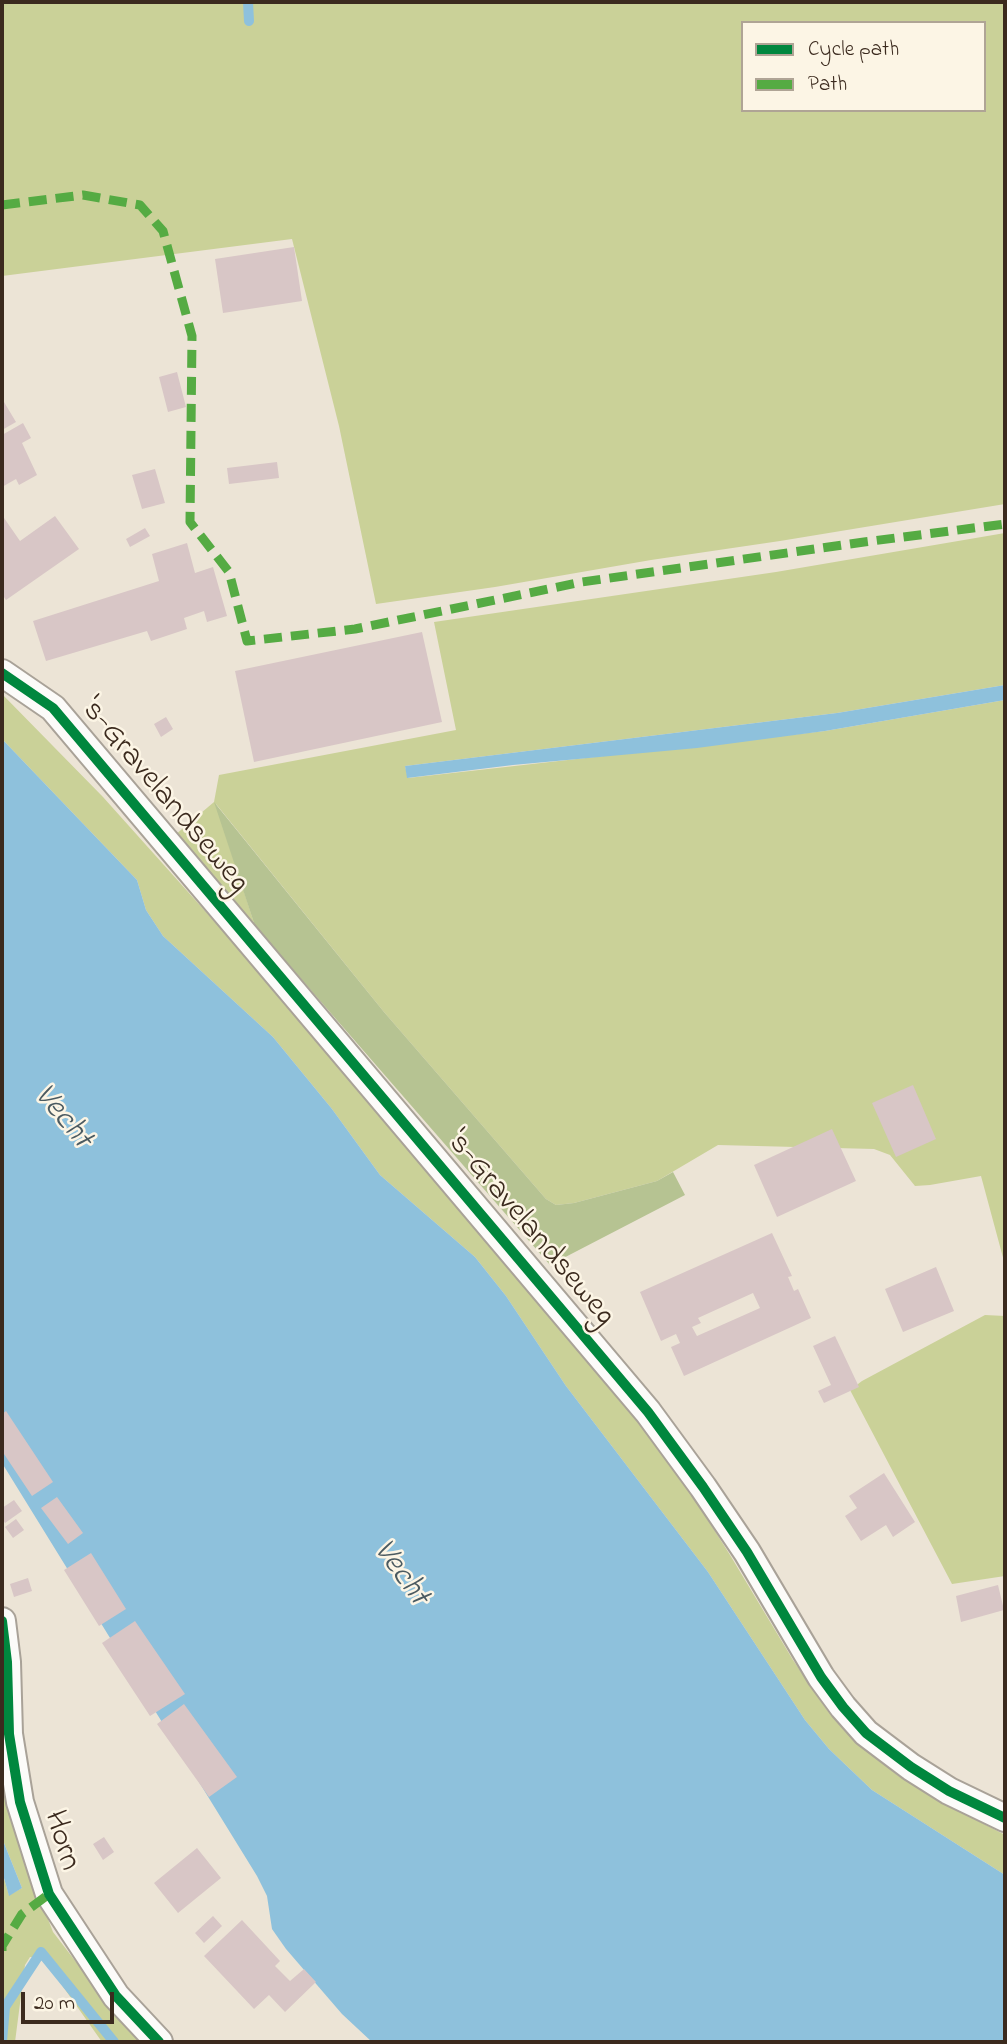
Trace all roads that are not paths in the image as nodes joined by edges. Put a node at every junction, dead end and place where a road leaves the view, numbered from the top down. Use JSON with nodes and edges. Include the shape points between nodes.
{"nodes":[{"id":1,"x":2,"y":673,"type":"edge"},
{"id":2,"x":2,"y":1621,"type":"edge"},
{"id":3,"x":1005,"y":1818,"type":"edge"},
{"id":4,"x":159,"y":2042,"type":"edge"}],
"edges":[{"from":1,"to":3,"type":"street","name":"'s-Gravelandseweg","via":[[53,708],[648,1412],[747,1552],[843,1707],[866,1733],[911,1767]]},
{"from":2,"to":4,"type":"street","name":"Horn","via":[[9,1734],[20,1802],[49,1894],[116,1996]]}]}
